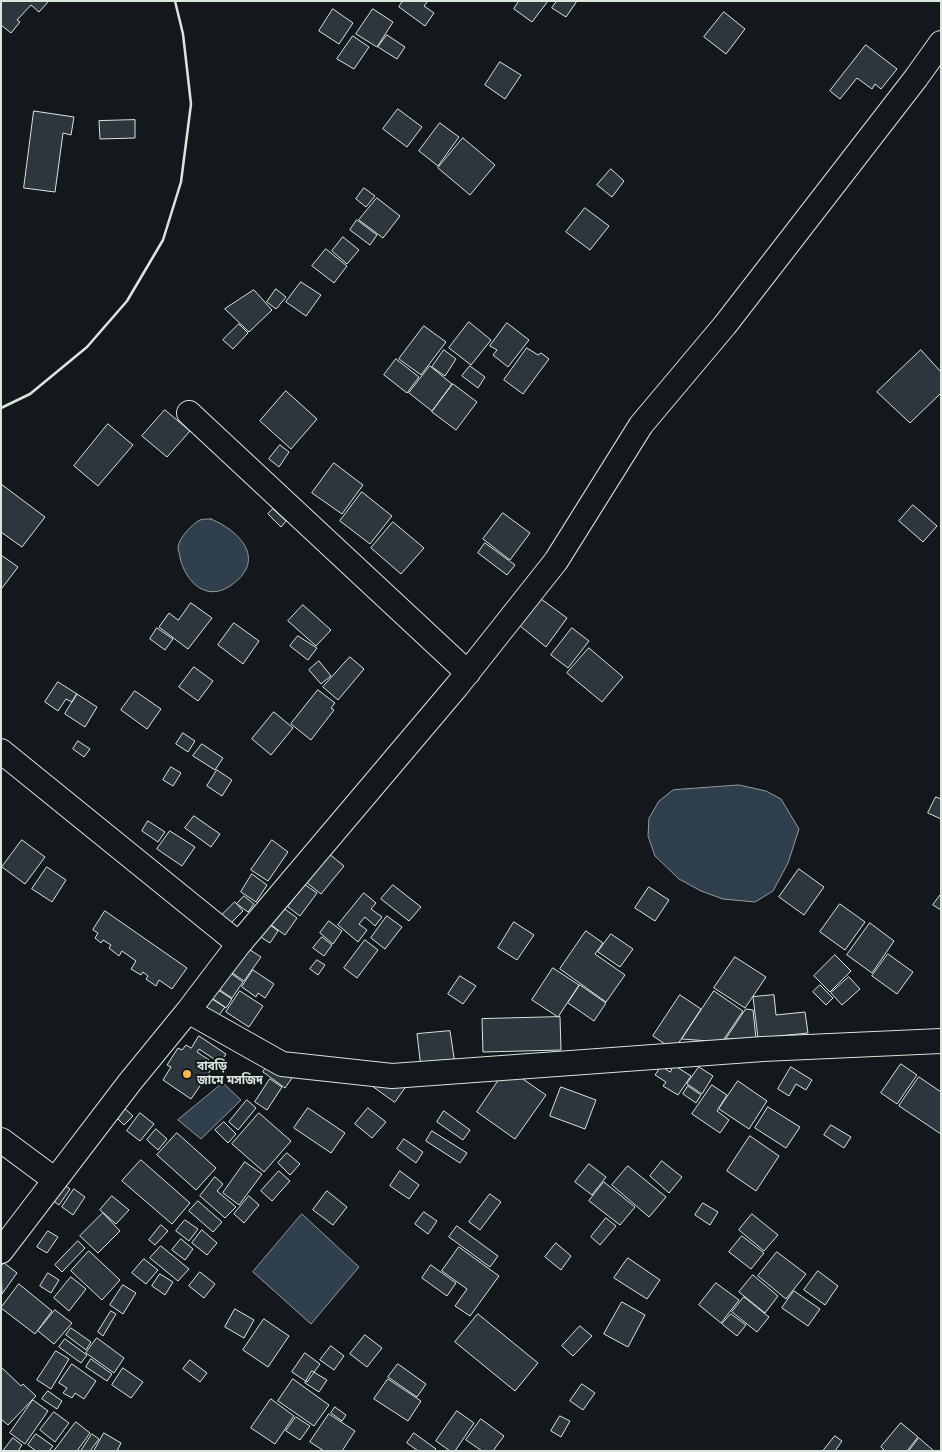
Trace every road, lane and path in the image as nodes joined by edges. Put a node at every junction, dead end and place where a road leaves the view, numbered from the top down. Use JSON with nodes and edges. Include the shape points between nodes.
{"nodes":[{"id":1,"x":941,"y":44,"type":"edge"},
{"id":2,"x":190,"y":412,"type":"dead end"},
{"id":3,"x":468,"y":673,"type":"junction"},
{"id":4,"x":1,"y":751,"type":"edge"},
{"id":5,"x":239,"y":944,"type":"junction"},
{"id":6,"x":188,"y":1011,"type":"junction"},
{"id":7,"x":941,"y":1041,"type":"edge"},
{"id":8,"x":1,"y":1140,"type":"edge"},
{"id":9,"x":55,"y":1180,"type":"junction"},
{"id":10,"x":1,"y":1251,"type":"edge"}],
"edges":[{"from":1,"to":3,"type":"street","via":[[725,325],[641,425],[556,561]]},
{"from":2,"to":3,"type":"street"},
{"from":3,"to":5,"type":"street"},
{"from":4,"to":5,"type":"street"},
{"from":5,"to":6,"type":"street"},
{"from":6,"to":7,"type":"street","via":[[282,1064],[392,1076],[763,1049]]},
{"from":6,"to":9,"type":"street"},
{"from":8,"to":9,"type":"street"},
{"from":9,"to":10,"type":"street"}]}
